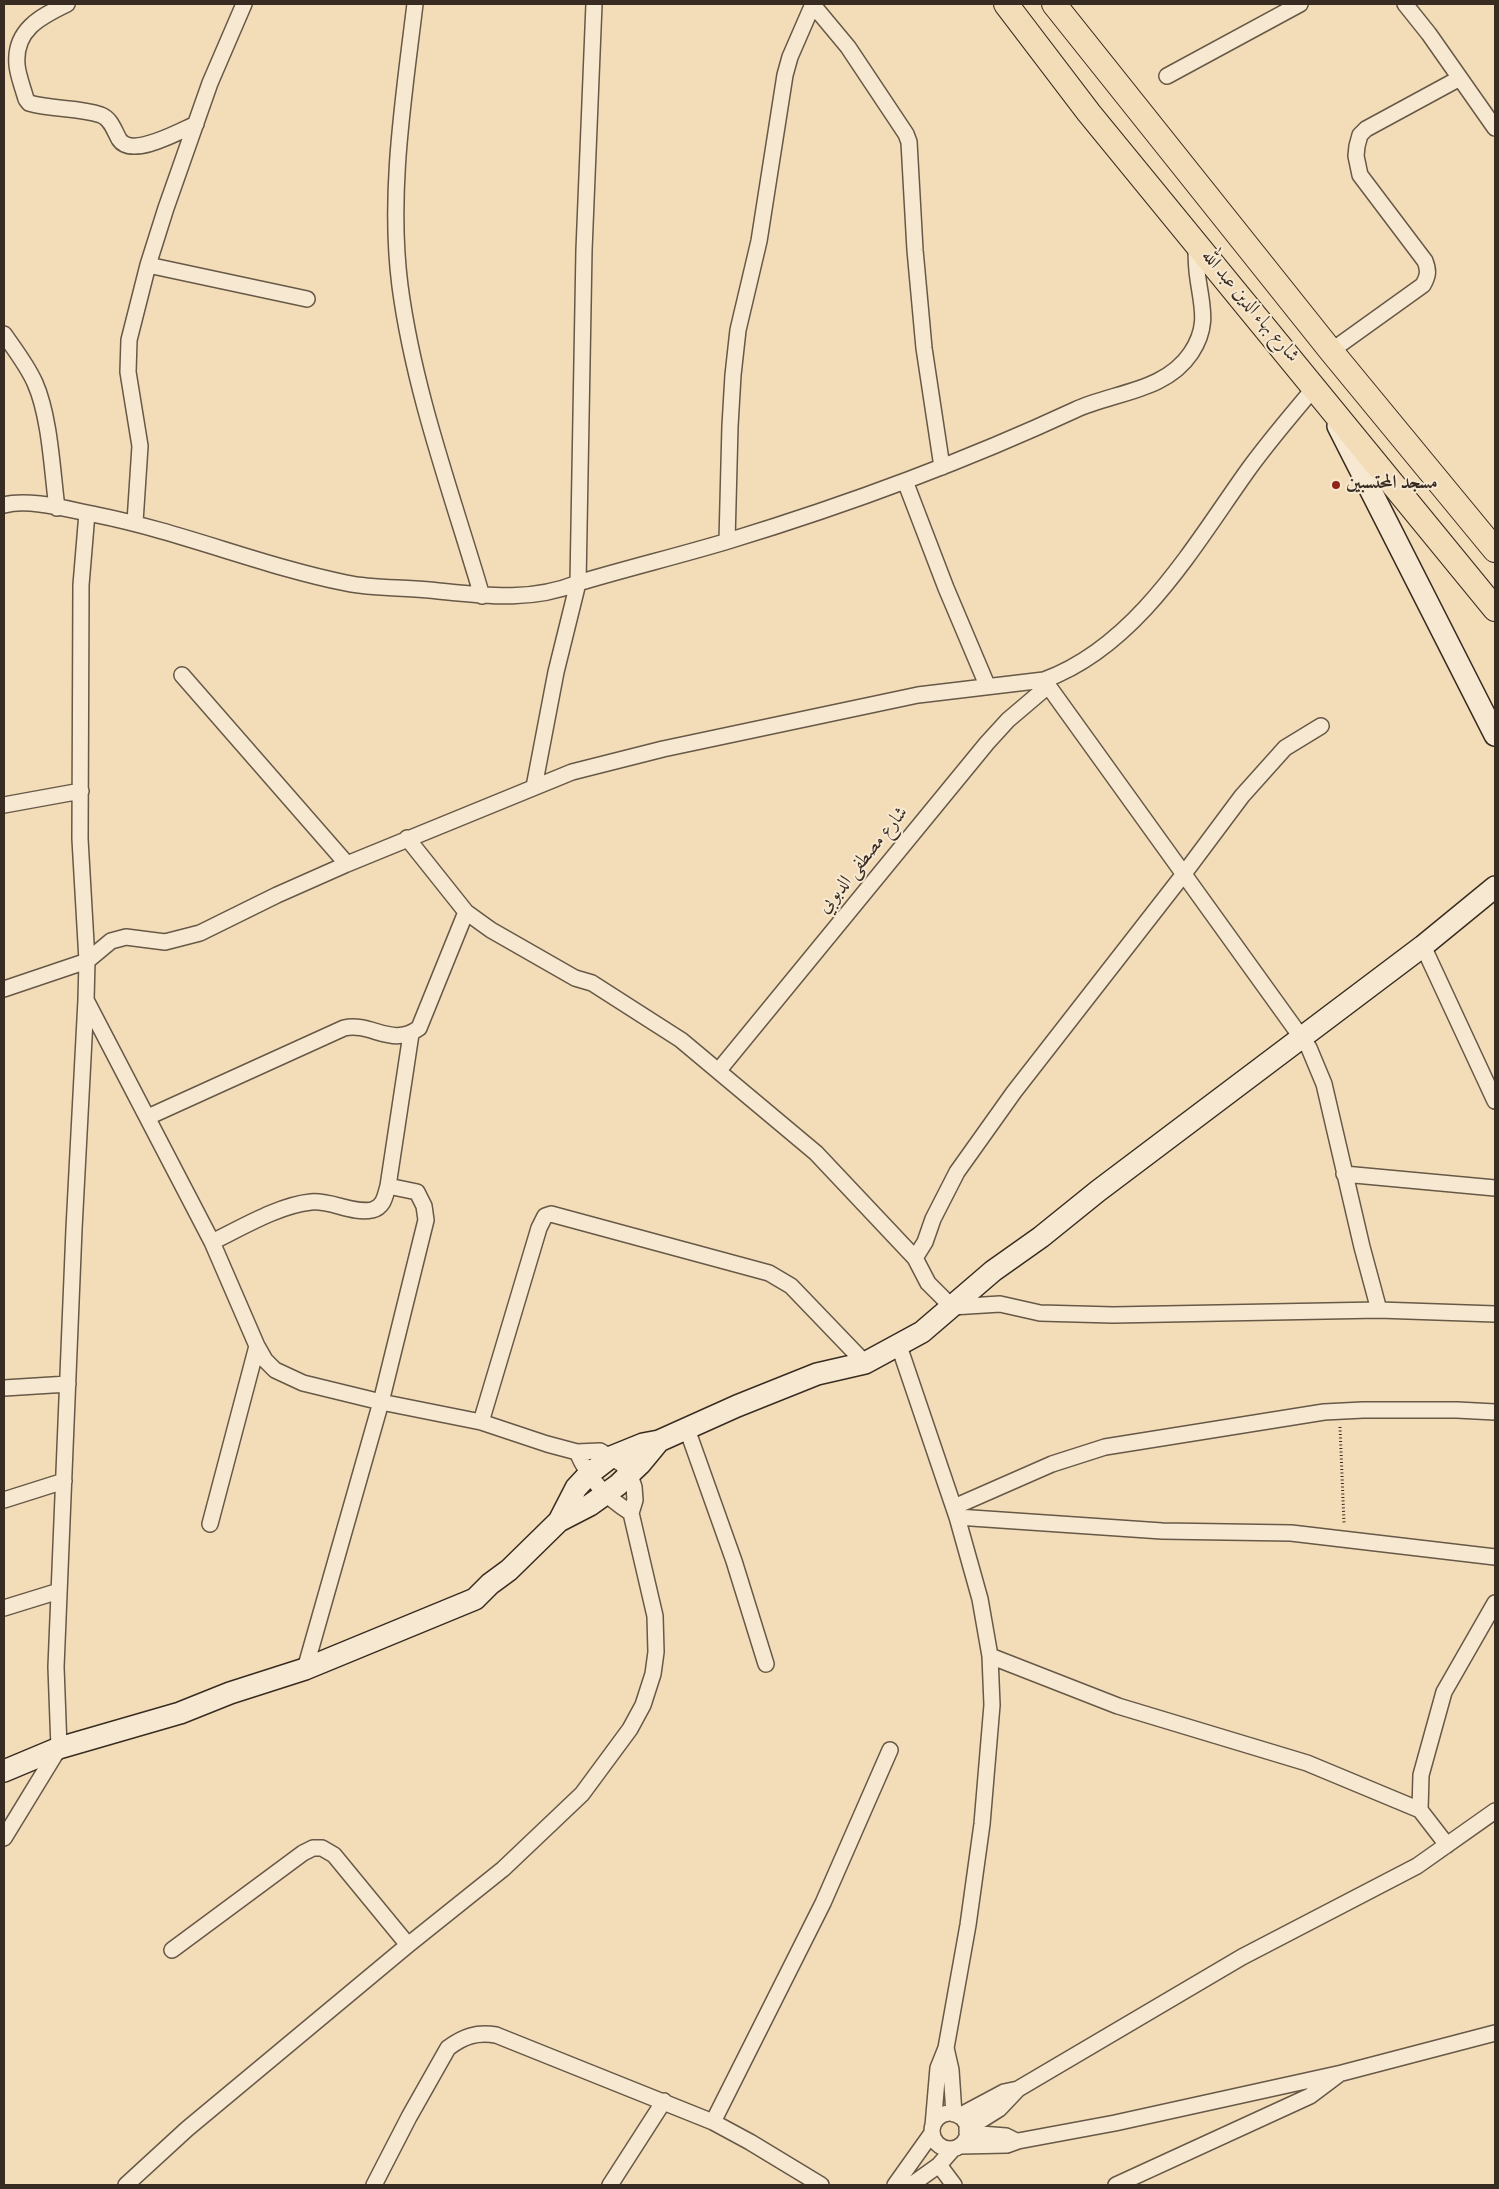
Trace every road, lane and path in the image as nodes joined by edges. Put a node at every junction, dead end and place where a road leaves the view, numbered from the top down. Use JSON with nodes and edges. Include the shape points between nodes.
{"nodes":[{"id":1,"x":67,"y":4,"type":"edge"},
{"id":2,"x":244,"y":4,"type":"edge"},
{"id":3,"x":415,"y":4,"type":"edge"},
{"id":4,"x":594,"y":4,"type":"edge"},
{"id":5,"x":813,"y":4,"type":"edge"},
{"id":6,"x":1054,"y":4,"type":"edge"},
{"id":7,"x":1300,"y":4,"type":"edge"},
{"id":8,"x":1405,"y":4,"type":"edge"},
{"id":9,"x":1009,"y":5,"type":"edge"},
{"id":10,"x":1167,"y":76,"type":"dead end"},
{"id":11,"x":1460,"y":78,"type":"junction"},
{"id":12,"x":196,"y":124,"type":"junction"},
{"id":13,"x":1495,"y":128,"type":"edge"},
{"id":14,"x":1196,"y":243,"type":"junction"},
{"id":15,"x":148,"y":264,"type":"junction"},
{"id":16,"x":307,"y":299,"type":"dead end"},
{"id":17,"x":4,"y":334,"type":"edge"},
{"id":18,"x":1331,"y":350,"type":"junction"},
{"id":19,"x":1319,"y":392,"type":"junction"},
{"id":20,"x":942,"y":467,"type":"junction"},
{"id":21,"x":905,"y":481,"type":"junction"},
{"id":22,"x":4,"y":504,"type":"edge"},
{"id":23,"x":57,"y":508,"type":"junction"},
{"id":24,"x":87,"y":514,"type":"junction"},
{"id":25,"x":135,"y":522,"type":"junction"},
{"id":26,"x":728,"y":541,"type":"junction"},
{"id":27,"x":1495,"y":550,"type":"edge"},
{"id":28,"x":578,"y":582,"type":"junction"},
{"id":29,"x":482,"y":596,"type":"junction"},
{"id":30,"x":1495,"y":610,"type":"edge"},
{"id":31,"x":182,"y":675,"type":"dead end"},
{"id":32,"x":1046,"y":683,"type":"junction"},
{"id":33,"x":987,"y":685,"type":"junction"},
{"id":34,"x":1321,"y":726,"type":"dead end"},
{"id":35,"x":1495,"y":735,"type":"edge"},
{"id":36,"x":534,"y":786,"type":"junction"},
{"id":37,"x":80,"y":791,"type":"junction"},
{"id":38,"x":4,"y":805,"type":"edge"},
{"id":39,"x":407,"y":838,"type":"junction"},
{"id":40,"x":347,"y":864,"type":"junction"},
{"id":41,"x":1183,"y":875,"type":"junction"},
{"id":42,"x":1495,"y":887,"type":"edge"},
{"id":43,"x":466,"y":912,"type":"junction"},
{"id":44,"x":1423,"y":946,"type":"junction"},
{"id":45,"x":86,"y":961,"type":"junction"},
{"id":46,"x":4,"y":989,"type":"edge"},
{"id":47,"x":86,"y":1000,"type":"junction"},
{"id":48,"x":411,"y":1034,"type":"junction"},
{"id":49,"x":1302,"y":1039,"type":"junction"},
{"id":50,"x":718,"y":1070,"type":"junction"},
{"id":51,"x":1495,"y":1101,"type":"edge"},
{"id":52,"x":148,"y":1117,"type":"junction"},
{"id":53,"x":1344,"y":1174,"type":"junction"},
{"id":54,"x":388,"y":1186,"type":"junction"},
{"id":55,"x":1495,"y":1188,"type":"edge"},
{"id":56,"x":212,"y":1242,"type":"junction"},
{"id":57,"x":915,"y":1258,"type":"junction"},
{"id":58,"x":952,"y":1307,"type":"junction"},
{"id":59,"x":1379,"y":1310,"type":"junction"},
{"id":60,"x":1495,"y":1314,"type":"edge"},
{"id":61,"x":257,"y":1346,"type":"junction"},
{"id":62,"x":899,"y":1346,"type":"junction"},
{"id":63,"x":866,"y":1362,"type":"junction"},
{"id":64,"x":68,"y":1384,"type":"junction"},
{"id":65,"x":4,"y":1388,"type":"edge"},
{"id":66,"x":381,"y":1402,"type":"junction"},
{"id":67,"x":1339,"y":1411,"type":"junction"},
{"id":68,"x":1495,"y":1412,"type":"edge"},
{"id":69,"x":481,"y":1422,"type":"junction"},
{"id":70,"x":687,"y":1429,"type":"junction"},
{"id":71,"x":659,"y":1440,"type":"junction"},
{"id":72,"x":577,"y":1452,"type":"junction"},
{"id":73,"x":611,"y":1457,"type":"junction"},
{"id":74,"x":589,"y":1474,"type":"junction"},
{"id":75,"x":630,"y":1474,"type":"junction"},
{"id":76,"x":64,"y":1481,"type":"junction"},
{"id":77,"x":605,"y":1495,"type":"junction"},
{"id":78,"x":4,"y":1500,"type":"edge"},
{"id":79,"x":955,"y":1512,"type":"junction"},
{"id":80,"x":631,"y":1513,"type":"junction"},
{"id":81,"x":559,"y":1522,"type":"junction"},
{"id":82,"x":210,"y":1524,"type":"dead end"},
{"id":83,"x":1344,"y":1539,"type":"junction"},
{"id":84,"x":1495,"y":1557,"type":"edge"},
{"id":85,"x":59,"y":1591,"type":"junction"},
{"id":86,"x":1495,"y":1603,"type":"edge"},
{"id":87,"x":4,"y":1608,"type":"edge"},
{"id":88,"x":990,"y":1656,"type":"junction"},
{"id":89,"x":766,"y":1664,"type":"dead end"},
{"id":90,"x":305,"y":1669,"type":"junction"},
{"id":91,"x":59,"y":1748,"type":"junction"},
{"id":92,"x":890,"y":1750,"type":"dead end"},
{"id":93,"x":4,"y":1771,"type":"edge"},
{"id":94,"x":1420,"y":1810,"type":"junction"},
{"id":95,"x":1495,"y":1812,"type":"edge"},
{"id":96,"x":4,"y":1838,"type":"edge"},
{"id":97,"x":1447,"y":1845,"type":"junction"},
{"id":98,"x":408,"y":1945,"type":"junction"},
{"id":99,"x":172,"y":1950,"type":"dead end"},
{"id":100,"x":1495,"y":2033,"type":"edge"},
{"id":101,"x":946,"y":2048,"type":"junction"},
{"id":102,"x":1342,"y":2073,"type":"junction"},
{"id":103,"x":1018,"y":2089,"type":"junction"},
{"id":104,"x":664,"y":2101,"type":"junction"},
{"id":105,"x":957,"y":2115,"type":"junction"},
{"id":106,"x":714,"y":2122,"type":"junction"},
{"id":107,"x":932,"y":2129,"type":"junction"},
{"id":108,"x":962,"y":2139,"type":"junction"},
{"id":109,"x":939,"y":2165,"type":"junction"},
{"id":110,"x":126,"y":2185,"type":"edge"},
{"id":111,"x":374,"y":2185,"type":"edge"},
{"id":112,"x":610,"y":2185,"type":"edge"},
{"id":113,"x":821,"y":2185,"type":"edge"},
{"id":114,"x":895,"y":2185,"type":"edge"},
{"id":115,"x":911,"y":2185,"type":"edge"},
{"id":116,"x":954,"y":2185,"type":"edge"},
{"id":117,"x":1116,"y":2185,"type":"edge"}],
"edges":[{"from":1,"to":12,"type":"street","via":[[33,23],[17,49],[17,66],[29,103],[103,116],[110,122],[120,142],[131,146],[142,147]]},
{"from":2,"to":12,"type":"street"},
{"from":3,"to":29,"type":"street","via":[[398,168],[396,217],[400,287],[429,424]]},
{"from":4,"to":28,"type":"street","via":[[584,250]]},
{"from":5,"to":20,"type":"street","via":[[853,55],[909,142],[924,348]]},
{"from":5,"to":26,"type":"street","via":[[785,75],[759,241],[738,330],[730,417]]},
{"from":6,"to":18,"type":"main road","name":"شارع بهاء الدين عبد الله"},
{"from":7,"to":10,"type":"street"},
{"from":8,"to":11,"type":"street"},
{"from":9,"to":14,"type":"main road","name":"شارع بهاء الدين عبد الله","via":[[1088,113]]},
{"from":11,"to":13,"type":"street"},
{"from":11,"to":18,"type":"street","via":[[1366,129],[1360,136],[1356,156],[1360,175],[1425,261],[1428,278],[1423,285]]},
{"from":12,"to":15,"type":"street"},
{"from":14,"to":19,"type":"main road","name":"شارع بهاء الدين عبد الله"},
{"from":14,"to":20,"type":"street","via":[[1197,276],[1203,303],[1202,329],[1190,354],[1178,367],[1141,388],[1088,405]]},
{"from":15,"to":16,"type":"street"},
{"from":15,"to":25,"type":"street","via":[[128,356],[129,386],[140,446]]},
{"from":17,"to":23,"type":"street","via":[[29,370],[41,402]]},
{"from":18,"to":27,"type":"main road","name":"شارع بهاء الدين عبد الله"},
{"from":19,"to":30,"type":"main road","name":"شارع بهاء الدين عبد الله"},
{"from":19,"to":32,"type":"street","via":[[1258,458],[1160,590],[1105,646]]},
{"from":19,"to":35,"type":"street"},
{"from":20,"to":21,"type":"street"},
{"from":21,"to":26,"type":"street"},
{"from":21,"to":33,"type":"street"},
{"from":22,"to":23,"type":"street","via":[[23,502]]},
{"from":23,"to":24,"type":"street"},
{"from":24,"to":25,"type":"street"},
{"from":24,"to":37,"type":"street","via":[[81,586]]},
{"from":25,"to":29,"type":"street","via":[[346,583]]},
{"from":26,"to":28,"type":"street"},
{"from":28,"to":29,"type":"street","via":[[555,592]]},
{"from":28,"to":36,"type":"street","via":[[556,672]]},
{"from":31,"to":40,"type":"street"},
{"from":32,"to":33,"type":"street"},
{"from":32,"to":41,"type":"street"},
{"from":32,"to":50,"type":"street","name":"شارع مصطفى الدبوبي","via":[[987,743]]},
{"from":33,"to":36,"type":"street","via":[[918,695],[663,749],[572,772]]},
{"from":34,"to":41,"type":"street","via":[[1285,748],[1264,770]]},
{"from":36,"to":39,"type":"street"},
{"from":37,"to":38,"type":"street"},
{"from":37,"to":45,"type":"street"},
{"from":39,"to":40,"type":"street"},
{"from":39,"to":43,"type":"street"},
{"from":40,"to":45,"type":"street","via":[[200,933],[165,942],[126,937],[111,941]]},
{"from":41,"to":49,"type":"street"},
{"from":41,"to":57,"type":"street","via":[[956,1172]]},
{"from":42,"to":44,"type":"street"},
{"from":43,"to":48,"type":"street","via":[[418,1028]]},
{"from":43,"to":50,"type":"street","via":[[575,978],[592,983],[681,1040]]},
{"from":44,"to":49,"type":"street"},
{"from":44,"to":51,"type":"street"},
{"from":45,"to":46,"type":"street"},
{"from":45,"to":47,"type":"street"},
{"from":47,"to":52,"type":"street"},
{"from":47,"to":64,"type":"street"},
{"from":48,"to":52,"type":"street","via":[[396,1037],[360,1028],[344,1028]]},
{"from":48,"to":54,"type":"street"},
{"from":49,"to":53,"type":"street","via":[[1324,1084]]},
{"from":49,"to":58,"type":"street","via":[[993,1271]]},
{"from":50,"to":57,"type":"street","via":[[816,1153]]},
{"from":52,"to":56,"type":"street"},
{"from":53,"to":55,"type":"street"},
{"from":53,"to":59,"type":"street"},
{"from":54,"to":56,"type":"street","via":[[380,1206],[372,1210],[312,1202],[278,1211]]},
{"from":54,"to":66,"type":"street","via":[[417,1192],[426,1220]]},
{"from":56,"to":61,"type":"street"},
{"from":57,"to":58,"type":"street","via":[[928,1283]]},
{"from":58,"to":59,"type":"street","via":[[1000,1304],[1040,1313],[1113,1315]]},
{"from":58,"to":62,"type":"street"},
{"from":59,"to":60,"type":"street"},
{"from":61,"to":66,"type":"street","via":[[265,1360],[288,1377]]},
{"from":61,"to":82,"type":"street"},
{"from":62,"to":63,"type":"street"},
{"from":62,"to":79,"type":"street"},
{"from":63,"to":69,"type":"street","via":[[782,1279],[551,1214],[545,1216],[539,1228]]},
{"from":63,"to":70,"type":"street","via":[[817,1374]]},
{"from":64,"to":65,"type":"street"},
{"from":64,"to":76,"type":"street"},
{"from":66,"to":69,"type":"street"},
{"from":66,"to":90,"type":"street"},
{"from":67,"to":68,"type":"street"},
{"from":67,"to":79,"type":"street","via":[[1106,1447],[1052,1464]]},
{"from":67,"to":83,"type":"path"},
{"from":69,"to":72,"type":"street"},
{"from":70,"to":71,"type":"street"},
{"from":70,"to":89,"type":"street"},
{"from":71,"to":73,"type":"street"},
{"from":71,"to":75,"type":"street"},
{"from":72,"to":73,"type":"street","via":[[600,1451]]},
{"from":72,"to":74,"type":"street"},
{"from":73,"to":74,"type":"street"},
{"from":73,"to":75,"type":"street"},
{"from":74,"to":77,"type":"street"},
{"from":74,"to":81,"type":"street","via":[[576,1488]]},
{"from":75,"to":77,"type":"street"},
{"from":75,"to":80,"type":"street","via":[[634,1487]]},
{"from":76,"to":78,"type":"street"},
{"from":76,"to":85,"type":"street"},
{"from":77,"to":80,"type":"street"},
{"from":77,"to":81,"type":"street"},
{"from":79,"to":83,"type":"street","via":[[1162,1531],[1291,1532]]},
{"from":79,"to":88,"type":"street","via":[[980,1598]]},
{"from":80,"to":98,"type":"street","via":[[655,1616],[656,1652],[643,1706],[630,1729],[576,1800],[504,1869]]},
{"from":81,"to":90,"type":"street","via":[[475,1599]]},
{"from":83,"to":84,"type":"street"},
{"from":85,"to":87,"type":"street"},
{"from":85,"to":91,"type":"street","via":[[56,1667]]},
{"from":86,"to":94,"type":"street","via":[[1444,1692],[1421,1775]]},
{"from":88,"to":94,"type":"street","via":[[1118,1706],[1307,1763]]},
{"from":88,"to":101,"type":"street","via":[[992,1705],[982,1824]]},
{"from":90,"to":91,"type":"street","via":[[180,1712]]},
{"from":91,"to":93,"type":"street"},
{"from":91,"to":96,"type":"street"},
{"from":92,"to":106,"type":"street","via":[[823,1902]]},
{"from":94,"to":97,"type":"street"},
{"from":95,"to":97,"type":"street"},
{"from":97,"to":103,"type":"street","via":[[1418,1866],[1242,1957]]},
{"from":98,"to":99,"type":"street","via":[[334,1856],[322,1848],[313,1848],[287,1863]]},
{"from":98,"to":110,"type":"street","via":[[187,2128]]},
{"from":100,"to":102,"type":"street"},
{"from":101,"to":105,"type":"street"},
{"from":101,"to":107,"type":"street","via":[[938,2068]]},
{"from":102,"to":108,"type":"street","via":[[1007,2145]]},
{"from":102,"to":117,"type":"street","via":[[1310,2096]]},
{"from":103,"to":105,"type":"street","via":[[1004,2092]]},
{"from":103,"to":108,"type":"street"},
{"from":104,"to":106,"type":"street"},
{"from":104,"to":111,"type":"street","via":[[496,2035],[470,2035],[448,2048]]},
{"from":104,"to":112,"type":"street"},
{"from":105,"to":107,"type":"street","via":[[939,2117]]},
{"from":105,"to":108,"type":"street","via":[[963,2120]]},
{"from":106,"to":113,"type":"street"},
{"from":107,"to":108,"type":"street","via":[[939,2145]]},
{"from":107,"to":114,"type":"street"},
{"from":108,"to":109,"type":"street"},
{"from":109,"to":115,"type":"street"},
{"from":109,"to":116,"type":"street"}]}
